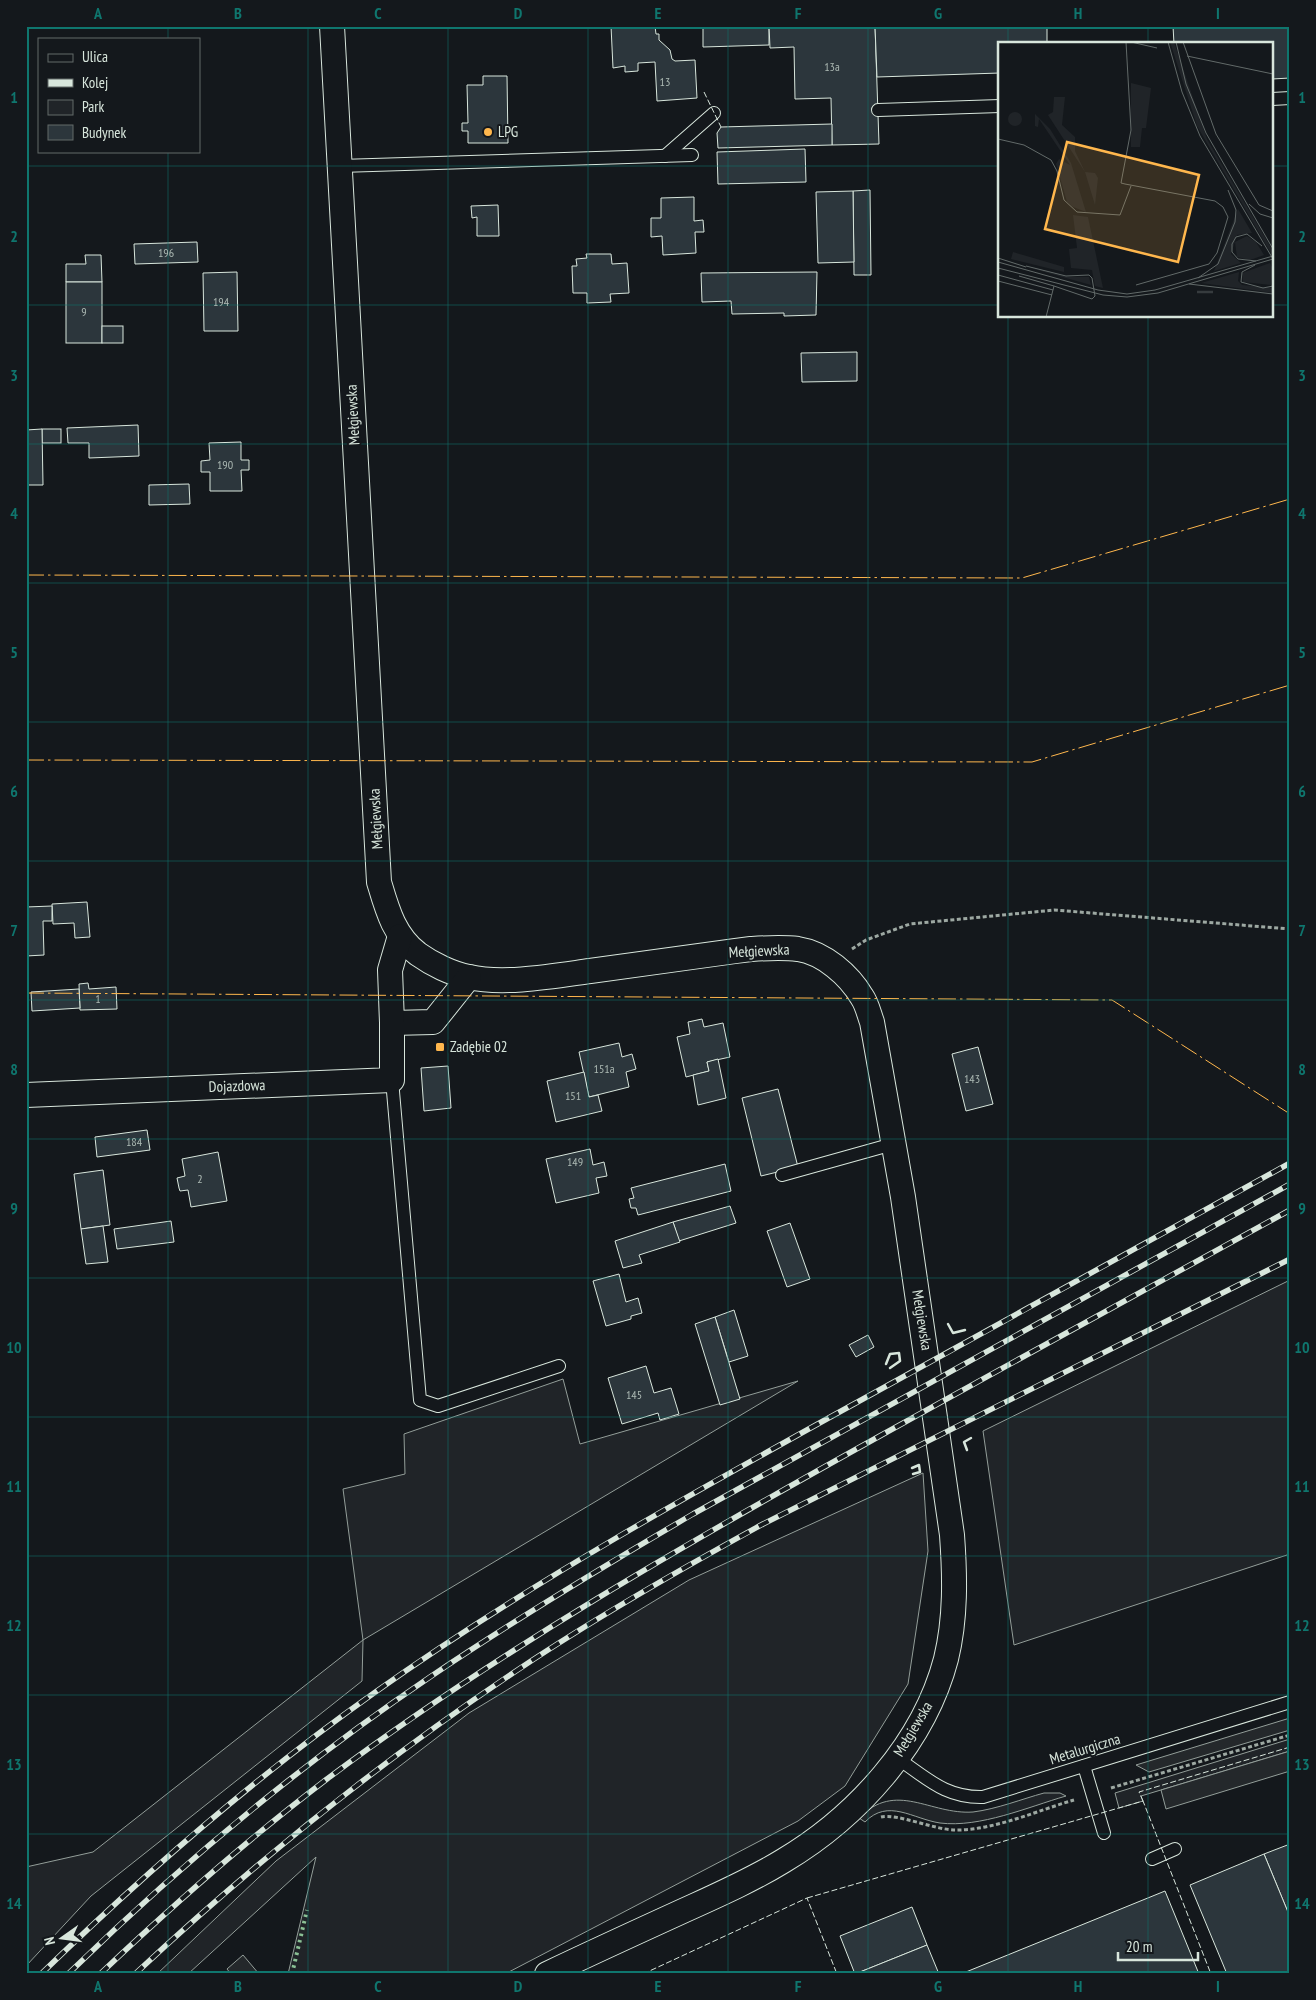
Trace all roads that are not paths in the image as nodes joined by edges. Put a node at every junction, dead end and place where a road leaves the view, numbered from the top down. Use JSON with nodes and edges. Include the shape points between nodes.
{"nodes":[{"id":1,"x":332,"y":26,"type":"edge"},
{"id":2,"x":1290,"y":98,"type":"edge"},
{"id":3,"x":1274,"y":99,"type":"edge"},
{"id":4,"x":998,"y":106,"type":"edge"},
{"id":5,"x":878,"y":110,"type":"dead end"},
{"id":6,"x":714,"y":113,"type":"dead end"},
{"id":7,"x":692,"y":155,"type":"dead end"},
{"id":8,"x":665,"y":156,"type":"junction"},
{"id":9,"x":340,"y":166,"type":"junction"},
{"id":10,"x":400,"y":936,"type":"junction"},
{"id":11,"x":469,"y":978,"type":"junction"},
{"id":12,"x":392,"y":1023,"type":"junction"},
{"id":13,"x":392,"y":1080,"type":"junction"},
{"id":14,"x":26,"y":1095,"type":"edge"},
{"id":15,"x":893,"y":1144,"type":"junction"},
{"id":16,"x":782,"y":1175,"type":"dead end"},
{"id":17,"x":559,"y":1366,"type":"dead end"},
{"id":18,"x":1290,"y":1702,"type":"edge"},
{"id":19,"x":897,"y":1758,"type":"junction"},
{"id":20,"x":1084,"y":1766,"type":"junction"},
{"id":21,"x":1104,"y":1833,"type":"dead end"},
{"id":22,"x":1175,"y":1849,"type":"dead end"},
{"id":23,"x":1152,"y":1859,"type":"dead end"},
{"id":24,"x":548,"y":1974,"type":"edge"}],
"edges":[{"from":1,"to":9,"type":"street","name":"Mełgiewska"},
{"from":2,"to":3,"type":"lane"},
{"from":4,"to":5,"type":"lane"},
{"from":6,"to":8,"type":"lane"},
{"from":7,"to":8,"type":"lane"},
{"from":8,"to":9,"type":"lane"},
{"from":9,"to":10,"type":"street","name":"Mełgiewska","via":[[379,882]]},
{"from":10,"to":11,"type":"street","name":"Mełgiewska","via":[[418,954]]},
{"from":10,"to":12,"type":"street","via":[[390,970]]},
{"from":11,"to":12,"type":"street","via":[[433,1022]]},
{"from":11,"to":15,"type":"street","name":"Mełgiewska","via":[[498,980],[557,975],[751,949],[800,950],[834,966],[863,998],[872,1022]]},
{"from":12,"to":13,"type":"street"},
{"from":13,"to":14,"type":"street","name":"Dojazdowa"},
{"from":13,"to":17,"type":"lane","via":[[420,1400],[438,1406]]},
{"from":15,"to":16,"type":"lane"},
{"from":15,"to":19,"type":"street","name":"Mełgiewska","via":[[939,1435],[955,1566],[953,1614],[946,1659],[930,1705]]},
{"from":18,"to":20,"type":"lane","name":"Metalurgiczna"},
{"from":19,"to":20,"type":"lane","name":"Metalurgiczna","via":[[942,1789],[970,1798],[983,1797]]},
{"from":19,"to":24,"type":"street","name":"Mełgiewska","via":[[849,1812],[784,1861]]},
{"from":20,"to":21,"type":"lane"},
{"from":22,"to":23,"type":"lane"}]}
